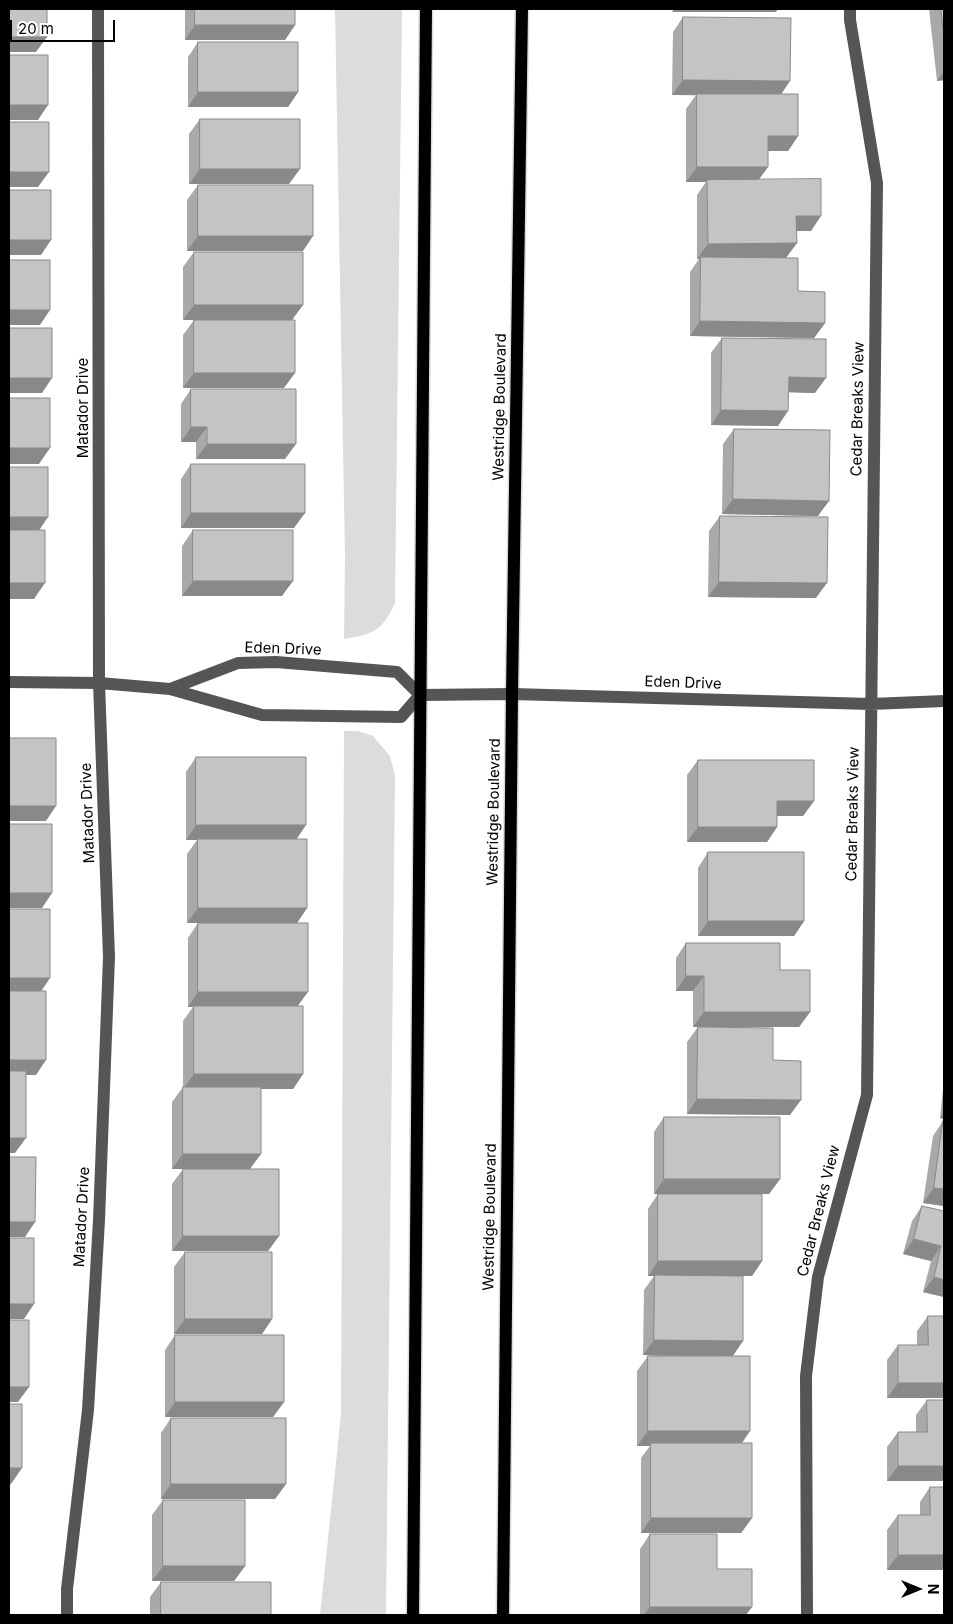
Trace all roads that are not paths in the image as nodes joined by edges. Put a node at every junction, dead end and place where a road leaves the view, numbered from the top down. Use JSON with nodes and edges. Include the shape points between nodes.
{"nodes":[{"id":1,"x":98,"y":9,"type":"edge"},
{"id":2,"x":426,"y":9,"type":"edge"},
{"id":3,"x":522,"y":9,"type":"edge"},
{"id":4,"x":850,"y":9,"type":"edge"},
{"id":5,"x":9,"y":682,"type":"edge"},
{"id":6,"x":99,"y":683,"type":"junction"},
{"id":7,"x":170,"y":689,"type":"junction"},
{"id":8,"x":512,"y":694,"type":"junction"},
{"id":9,"x":420,"y":695,"type":"junction"},
{"id":10,"x":944,"y":701,"type":"edge"},
{"id":11,"x":871,"y":704,"type":"junction"},
{"id":12,"x":67,"y":1615,"type":"edge"},
{"id":13,"x":413,"y":1615,"type":"edge"},
{"id":14,"x":503,"y":1615,"type":"edge"},
{"id":15,"x":808,"y":1615,"type":"edge"}],
"edges":[{"from":1,"to":6,"type":"street","name":"Matador Drive"},
{"from":2,"to":9,"type":"main road"},
{"from":3,"to":8,"type":"main road","name":"Westridge Boulevard"},
{"from":4,"to":11,"type":"street","name":"Cedar Breaks View","via":[[876,183]]},
{"from":5,"to":6,"type":"street","name":"Eden Drive"},
{"from":6,"to":7,"type":"street","name":"Eden Drive"},
{"from":6,"to":12,"type":"street","name":"Matador Drive","via":[[110,957],[88,1410],[67,1589]]},
{"from":7,"to":9,"type":"street","name":"Eden Drive","via":[[262,715],[401,717]]},
{"from":7,"to":9,"type":"street","name":"Eden Drive","via":[[238,663],[276,662],[397,672]]},
{"from":8,"to":9,"type":"street","name":"Eden Drive"},
{"from":8,"to":11,"type":"street","name":"Eden Drive"},
{"from":8,"to":14,"type":"main road","name":"Westridge Boulevard"},
{"from":9,"to":13,"type":"main road"},
{"from":10,"to":11,"type":"street","name":"Eden Drive"},
{"from":11,"to":15,"type":"street","name":"Cedar Breaks View","via":[[867,1095],[818,1277],[806,1376]]}]}
